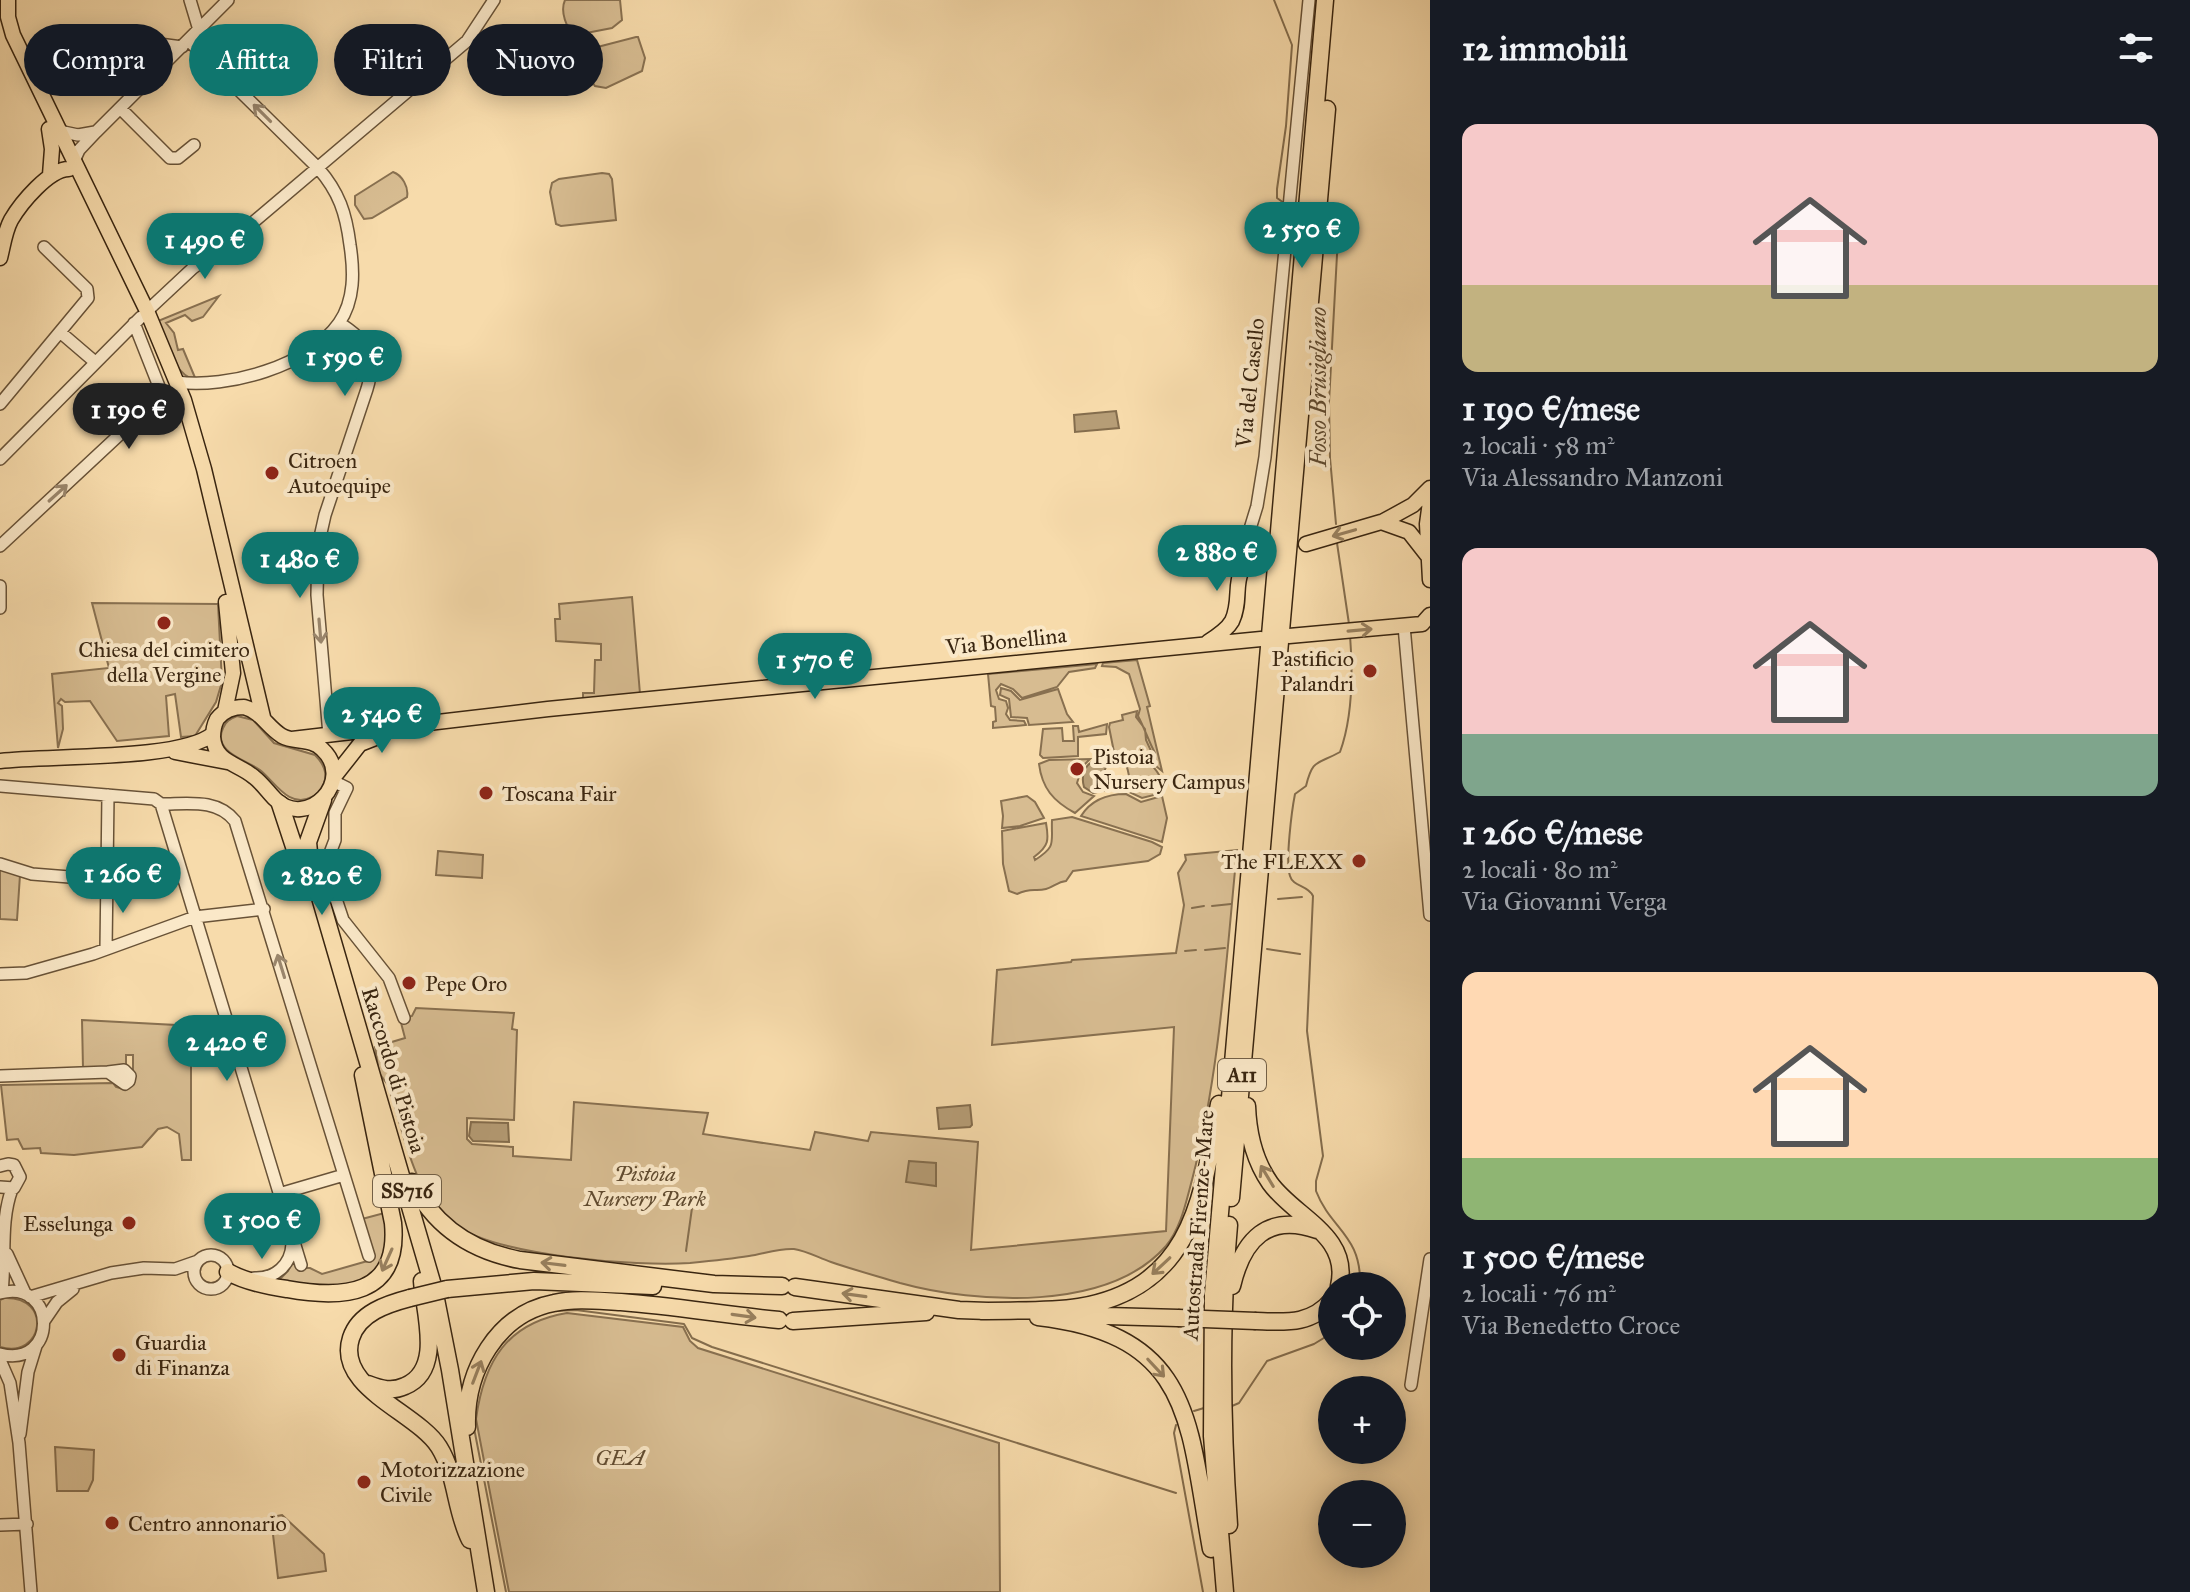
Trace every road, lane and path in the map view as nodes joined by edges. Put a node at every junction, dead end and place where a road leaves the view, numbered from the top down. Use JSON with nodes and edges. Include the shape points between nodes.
{"nodes":[{"id":1,"x":8,"y":0,"type":"edge"},
{"id":2,"x":190,"y":0,"type":"edge"},
{"id":3,"x":228,"y":0,"type":"edge"},
{"id":4,"x":494,"y":0,"type":"edge"},
{"id":5,"x":1309,"y":0,"type":"edge"},
{"id":6,"x":1325,"y":0,"type":"edge"},
{"id":7,"x":1336,"y":0,"type":"edge"},
{"id":8,"x":197,"y":24,"type":"edge"},
{"id":9,"x":205,"y":24,"type":"edge"},
{"id":10,"x":0,"y":28,"type":"edge"},
{"id":11,"x":189,"y":40,"type":"edge"},
{"id":12,"x":173,"y":43,"type":"edge"},
{"id":13,"x":185,"y":44,"type":"junction"},
{"id":14,"x":120,"y":108,"type":"junction"},
{"id":15,"x":54,"y":130,"type":"junction"},
{"id":16,"x":96,"y":132,"type":"junction"},
{"id":17,"x":194,"y":145,"type":"dead end"},
{"id":18,"x":71,"y":165,"type":"junction"},
{"id":19,"x":318,"y":168,"type":"junction"},
{"id":20,"x":50,"y":175,"type":"junction"},
{"id":21,"x":1,"y":237,"type":"edge"},
{"id":22,"x":44,"y":247,"type":"dead end"},
{"id":23,"x":0,"y":258,"type":"edge"},
{"id":24,"x":141,"y":317,"type":"junction"},
{"id":25,"x":339,"y":323,"type":"junction"},
{"id":26,"x":60,"y":332,"type":"junction"},
{"id":27,"x":95,"y":362,"type":"junction"},
{"id":28,"x":177,"y":382,"type":"junction"},
{"id":29,"x":200,"y":385,"type":"junction"},
{"id":30,"x":184,"y":400,"type":"junction"},
{"id":31,"x":0,"y":404,"type":"edge"},
{"id":32,"x":0,"y":459,"type":"edge"},
{"id":33,"x":1430,"y":488,"type":"edge"},
{"id":34,"x":1430,"y":502,"type":"edge"},
{"id":35,"x":1381,"y":522,"type":"junction"},
{"id":36,"x":1249,"y":531,"type":"junction"},
{"id":37,"x":1306,"y":544,"type":"dead end"},
{"id":38,"x":0,"y":546,"type":"edge"},
{"id":39,"x":1263,"y":555,"type":"joint"},
{"id":40,"x":1427,"y":555,"type":"junction"},
{"id":41,"x":1240,"y":572,"type":"junction"},
{"id":42,"x":1430,"y":580,"type":"edge"},
{"id":43,"x":0,"y":586,"type":"edge"},
{"id":44,"x":0,"y":608,"type":"edge"},
{"id":45,"x":1233,"y":620,"type":"junction"},
{"id":46,"x":1427,"y":621,"type":"edge"},
{"id":47,"x":1404,"y":626,"type":"junction"},
{"id":48,"x":1289,"y":636,"type":"dead end"},
{"id":49,"x":1204,"y":644,"type":"junction"},
{"id":50,"x":225,"y":711,"type":"junction"},
{"id":51,"x":263,"y":717,"type":"junction"},
{"id":52,"x":422,"y":723,"type":"junction"},
{"id":53,"x":213,"y":734,"type":"junction"},
{"id":54,"x":329,"y":735,"type":"junction"},
{"id":55,"x":292,"y":739,"type":"junction"},
{"id":56,"x":167,"y":751,"type":"junction"},
{"id":57,"x":3,"y":760,"type":"edge"},
{"id":58,"x":227,"y":762,"type":"junction"},
{"id":59,"x":334,"y":779,"type":"junction"},
{"id":60,"x":0,"y":786,"type":"edge"},
{"id":61,"x":108,"y":795,"type":"junction"},
{"id":62,"x":323,"y":800,"type":"junction"},
{"id":63,"x":161,"y":804,"type":"junction"},
{"id":64,"x":280,"y":804,"type":"junction"},
{"id":65,"x":0,"y":864,"type":"edge"},
{"id":66,"x":107,"y":880,"type":"junction"},
{"id":67,"x":264,"y":909,"type":"junction"},
{"id":68,"x":1430,"y":915,"type":"edge"},
{"id":69,"x":195,"y":917,"type":"junction"},
{"id":70,"x":106,"y":949,"type":"junction"},
{"id":71,"x":0,"y":974,"type":"edge"},
{"id":72,"x":1244,"y":980,"type":"junction"},
{"id":73,"x":404,"y":1018,"type":"dead end"},
{"id":74,"x":108,"y":1072,"type":"dead end"},
{"id":75,"x":363,"y":1075,"type":"junction"},
{"id":76,"x":0,"y":1076,"type":"edge"},
{"id":77,"x":389,"y":1130,"type":"junction"},
{"id":78,"x":3,"y":1161,"type":"edge"},
{"id":79,"x":344,"y":1175,"type":"junction"},
{"id":80,"x":6,"y":1188,"type":"edge"},
{"id":81,"x":279,"y":1194,"type":"junction"},
{"id":82,"x":0,"y":1200,"type":"edge"},
{"id":83,"x":3,"y":1216,"type":"junction"},
{"id":84,"x":1321,"y":1231,"type":"junction"},
{"id":85,"x":292,"y":1239,"type":"junction"},
{"id":86,"x":5,"y":1251,"type":"junction"},
{"id":87,"x":369,"y":1256,"type":"dead end"},
{"id":88,"x":1430,"y":1259,"type":"edge"},
{"id":89,"x":198,"y":1261,"type":"junction"},
{"id":90,"x":301,"y":1265,"type":"dead end"},
{"id":91,"x":175,"y":1269,"type":"junction"},
{"id":92,"x":227,"y":1270,"type":"junction"},
{"id":93,"x":1341,"y":1272,"type":"edge"},
{"id":94,"x":421,"y":1276,"type":"junction"},
{"id":95,"x":196,"y":1280,"type":"junction"},
{"id":96,"x":80,"y":1284,"type":"junction"},
{"id":97,"x":714,"y":1284,"type":"junction"},
{"id":98,"x":618,"y":1286,"type":"junction"},
{"id":99,"x":1,"y":1292,"type":"edge"},
{"id":100,"x":27,"y":1295,"type":"junction"},
{"id":101,"x":959,"y":1310,"type":"junction"},
{"id":102,"x":708,"y":1311,"type":"junction"},
{"id":103,"x":981,"y":1311,"type":"junction"},
{"id":104,"x":1318,"y":1314,"type":"edge"},
{"id":105,"x":44,"y":1321,"type":"junction"},
{"id":106,"x":36,"y":1346,"type":"junction"},
{"id":107,"x":1224,"y":1347,"type":"junction"},
{"id":108,"x":0,"y":1357,"type":"edge"},
{"id":109,"x":364,"y":1382,"type":"junction"},
{"id":110,"x":1411,"y":1385,"type":"dead end"},
{"id":111,"x":19,"y":1443,"type":"junction"},
{"id":112,"x":468,"y":1476,"type":"junction"},
{"id":113,"x":27,"y":1524,"type":"junction"},
{"id":114,"x":0,"y":1525,"type":"edge"},
{"id":115,"x":470,"y":1540,"type":"junction"},
{"id":116,"x":31,"y":1592,"type":"edge"},
{"id":117,"x":479,"y":1592,"type":"edge"},
{"id":118,"x":486,"y":1592,"type":"edge"},
{"id":119,"x":1219,"y":1592,"type":"edge"},
{"id":120,"x":1225,"y":1592,"type":"edge"},
{"id":121,"x":1236,"y":1592,"type":"edge"}],
"edges":[{"from":1,"to":15,"type":"main road","via":[[13,35]]},
{"from":2,"to":8,"type":"street"},
{"from":3,"to":9,"type":"street"},
{"from":4,"to":19,"type":"street","via":[[467,41]]},
{"from":5,"to":36,"type":"street","name":"Via del Casello","via":[[1268,428]]},
{"from":6,"to":72,"type":"highway","name":"Autostrada Firenze-Mare","number":"A11"},
{"from":7,"to":72,"type":"highway","name":"Autostrada Firenze-Mare","number":"A11"},
{"from":10,"to":15,"type":"main road"},
{"from":11,"to":13,"type":"street"},
{"from":12,"to":13,"type":"street"},
{"from":13,"to":14,"type":"street"},
{"from":19,"to":13,"type":"street","one_way":true},
{"from":14,"to":16,"type":"street"},
{"from":14,"to":17,"type":"street","via":[[170,158]]},
{"from":15,"to":16,"type":"street","via":[[74,135]]},
{"from":15,"to":18,"type":"main road"},
{"from":15,"to":20,"type":"main road"},
{"from":16,"to":18,"type":"street"},
{"from":18,"to":20,"type":"main road"},
{"from":18,"to":24,"type":"main road"},
{"from":19,"to":24,"type":"street"},
{"from":19,"to":25,"type":"street","via":[[338,194],[347,222],[353,276]]},
{"from":20,"to":21,"type":"main road"},
{"from":21,"to":23,"type":"main road"},
{"from":22,"to":26,"type":"street","via":[[89,294]]},
{"from":24,"to":27,"type":"street"},
{"from":24,"to":28,"type":"main road"},
{"from":38,"to":24,"type":"street","one_way":true,"via":[[161,396]]},
{"from":24,"to":50,"type":"main road","via":[[181,419],[222,579],[233,660]]},
{"from":25,"to":29,"type":"street","via":[[278,367]]},
{"from":25,"to":54,"type":"street","one_way":true,"via":[[364,342],[371,368],[322,525],[317,604]]},
{"from":26,"to":27,"type":"street"},
{"from":26,"to":31,"type":"street"},
{"from":27,"to":32,"type":"street"},
{"from":28,"to":29,"type":"street"},
{"from":28,"to":30,"type":"main road"},
{"from":29,"to":30,"type":"street"},
{"from":30,"to":51,"type":"main road"},
{"from":33,"to":35,"type":"main road","via":[[1413,505]]},
{"from":34,"to":40,"type":"main road"},
{"from":35,"to":37,"type":"main road","one_way":true},
{"from":35,"to":40,"type":"main road","via":[[1409,532]]},
{"from":36,"to":39,"type":"street","via":[[1251,545]]},
{"from":36,"to":41,"type":"street","name":"Via del Casello"},
{"from":39,"to":41,"type":"main road"},
{"from":40,"to":42,"type":"main road"},
{"from":41,"to":45,"type":"main road","name":"Via del Casello"},
{"from":43,"to":44,"type":"street"},
{"from":45,"to":49,"type":"main road"},
{"from":45,"to":49,"type":"main road","name":"Via Bonellina","via":[[1242,634],[1260,639]]},
{"from":46,"to":47,"type":"main road"},
{"from":48,"to":47,"type":"main road","one_way":true},
{"from":47,"to":68,"type":"street"},
{"from":49,"to":52,"type":"main road","name":"Via Bonellina"},
{"from":50,"to":51,"type":"main road","via":[[244,707]]},
{"from":50,"to":53,"type":"main road"},
{"from":51,"to":55,"type":"main road","via":[[276,732]]},
{"from":52,"to":54,"type":"main road","name":"Via Bonellina"},
{"from":52,"to":59,"type":"main road","name":"Via Bonellina","via":[[363,741]]},
{"from":53,"to":56,"type":"main road"},
{"from":53,"to":58,"type":"main road","via":[[216,750]]},
{"from":54,"to":55,"type":"main road","name":"Via Bonellina"},
{"from":55,"to":59,"type":"main road","via":[[322,748]]},
{"from":56,"to":57,"type":"main road"},
{"from":56,"to":58,"type":"main road"},
{"from":58,"to":64,"type":"main road","via":[[252,775]]},
{"from":59,"to":62,"type":"main road","name":"Via Bonellina"},
{"from":59,"to":73,"type":"street","via":[[347,788],[335,813],[335,840],[326,864],[335,899],[344,923],[389,978]]},
{"from":60,"to":61,"type":"street"},
{"from":61,"to":63,"type":"street"},
{"from":61,"to":66,"type":"street"},
{"from":62,"to":64,"type":"main road","via":[[300,809]]},
{"from":62,"to":77,"type":"highway","name":"Raccordo di Pistoia","number":"SS716","via":[[308,842],[309,858]]},
{"from":63,"to":67,"type":"street","via":[[210,805],[228,813],[240,832]]},
{"from":63,"to":69,"type":"street"},
{"from":64,"to":75,"type":"highway","name":"Raccordo di Pistoia","number":"SS716"},
{"from":65,"to":66,"type":"street","via":[[32,874]]},
{"from":66,"to":70,"type":"street"},
{"from":67,"to":69,"type":"street"},
{"from":79,"to":67,"type":"street","one_way":true},
{"from":69,"to":70,"type":"street"},
{"from":69,"to":81,"type":"street"},
{"from":70,"to":71,"type":"street","via":[[26,973]]},
{"from":84,"to":72,"type":"highway","one_way":true,"via":[[1277,1191],[1254,1151],[1248,1123]]},
{"from":72,"to":103,"type":"highway","one_way":true,"via":[[1202,1191],[1192,1224],[1171,1257],[1137,1285],[1095,1303]]},
{"from":72,"to":107,"type":"highway","name":"Autostrada Firenze-Mare","number":"A11"},
{"from":72,"to":120,"type":"highway","name":"Autostrada Firenze-Mare","number":"A11","via":[[1213,1294],[1212,1436]]},
{"from":74,"to":76,"type":"street"},
{"from":75,"to":92,"type":"highway","one_way":true,"via":[[394,1231],[381,1274],[355,1292],[324,1295],[246,1281]]},
{"from":75,"to":94,"type":"highway","name":"Raccordo di Pistoia","number":"SS716"},
{"from":97,"to":77,"type":"highway","one_way":true,"via":[[520,1260],[477,1247],[449,1231],[426,1206]]},
{"from":77,"to":112,"type":"highway","name":"Raccordo di Pistoia","number":"SS716","via":[[434,1289]]},
{"from":78,"to":80,"type":"street","via":[[20,1175],[18,1183]]},
{"from":79,"to":81,"type":"street"},
{"from":79,"to":87,"type":"street"},
{"from":80,"to":83,"type":"street"},
{"from":81,"to":85,"type":"street"},
{"from":82,"to":83,"type":"street"},
{"from":83,"to":86,"type":"street"},
{"from":84,"to":93,"type":"highway","via":[[1338,1256]]},
{"from":84,"to":107,"type":"highway","via":[[1281,1224],[1253,1240],[1236,1272]]},
{"from":85,"to":90,"type":"street"},
{"from":85,"to":92,"type":"street","via":[[288,1261],[272,1275],[254,1278]]},
{"from":86,"to":99,"type":"street"},
{"from":86,"to":100,"type":"street"},
{"from":88,"to":110,"type":"street"},
{"from":89,"to":91,"type":"street"},
{"from":89,"to":92,"type":"street","via":[[215,1256]]},
{"from":89,"to":95,"type":"street"},
{"from":91,"to":95,"type":"street"},
{"from":91,"to":96,"type":"street","via":[[120,1271]]},
{"from":92,"to":95,"type":"street","via":[[223,1284],[213,1289]]},
{"from":94,"to":109,"type":"highway","via":[[429,1336],[423,1369],[398,1389]]},
{"from":94,"to":115,"type":"highway","name":"Raccordo di Pistoia","number":"SS716"},
{"from":96,"to":100,"type":"street"},
{"from":96,"to":105,"type":"street"},
{"from":97,"to":98,"type":"highway"},
{"from":101,"to":97,"type":"highway","one_way":true,"via":[[788,1287]]},
{"from":98,"to":102,"type":"highway"},
{"from":98,"to":109,"type":"highway","bridge":true,"via":[[534,1281],[447,1289],[377,1310],[362,1321],[350,1343],[350,1360]]},
{"from":99,"to":100,"type":"street"},
{"from":100,"to":105,"type":"street","via":[[40,1307]]},
{"from":102,"to":101,"type":"highway","one_way":true,"via":[[786,1320]]},
{"from":101,"to":103,"type":"highway"},
{"from":112,"to":102,"type":"highway","one_way":true,"via":[[472,1382],[490,1345],[517,1319],[542,1306],[571,1301]]},
{"from":103,"to":104,"type":"highway","bridge":true,"via":[[1256,1321],[1303,1320]]},
{"from":103,"to":119,"type":"highway","one_way":true,"via":[[1093,1328],[1125,1342],[1157,1368],[1177,1396],[1189,1428]]},
{"from":105,"to":106,"type":"street"},
{"from":106,"to":108,"type":"street","via":[[18,1356]]},
{"from":106,"to":111,"type":"street"},
{"from":107,"to":121,"type":"highway","name":"Autostrada Firenze-Mare","number":"A11","via":[[1226,1478]]},
{"from":108,"to":111,"type":"street","via":[[9,1378]]},
{"from":109,"to":115,"type":"highway","via":[[438,1445]]},
{"from":111,"to":113,"type":"street"},
{"from":112,"to":118,"type":"highway","name":"Raccordo di Pistoia","number":"SS716"},
{"from":113,"to":114,"type":"street"},
{"from":113,"to":116,"type":"street"},
{"from":115,"to":117,"type":"highway","name":"Raccordo di Pistoia","number":"SS716"}]}
